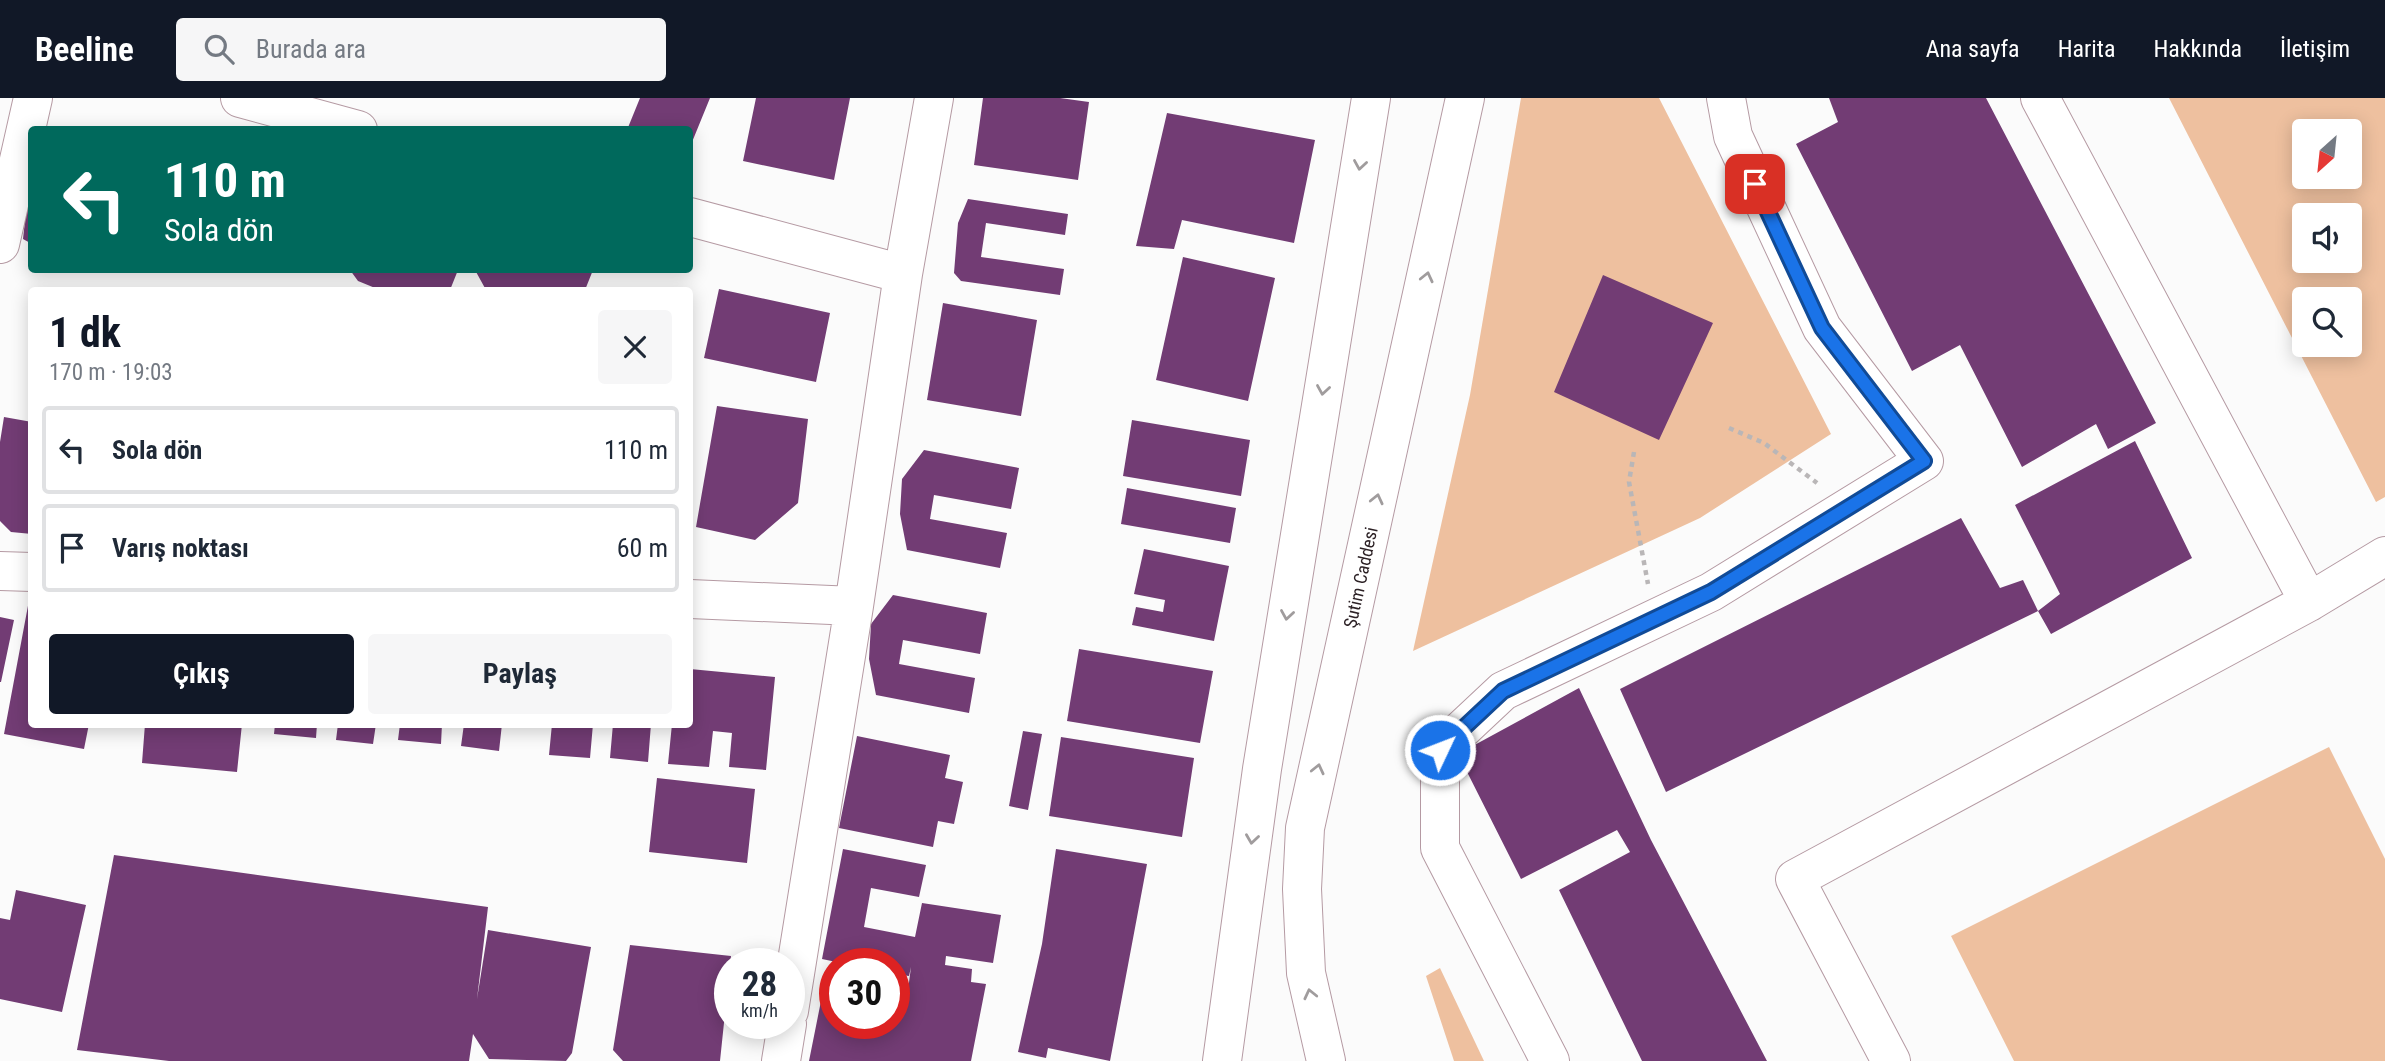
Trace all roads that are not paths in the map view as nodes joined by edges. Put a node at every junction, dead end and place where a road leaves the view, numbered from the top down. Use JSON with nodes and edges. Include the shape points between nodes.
{"nodes":[{"id":1,"x":33,"y":98,"type":"edge"},
{"id":2,"x":240,"y":98,"type":"edge"},
{"id":3,"x":934,"y":98,"type":"edge"},
{"id":4,"x":1371,"y":98,"type":"edge"},
{"id":5,"x":1465,"y":98,"type":"edge"},
{"id":6,"x":1726,"y":98,"type":"edge"},
{"id":7,"x":2040,"y":98,"type":"edge"},
{"id":8,"x":343,"y":126,"type":"edge"},
{"id":9,"x":693,"y":218,"type":"edge"},
{"id":10,"x":0,"y":244,"type":"edge"},
{"id":11,"x":903,"y":274,"type":"junction"},
{"id":12,"x":0,"y":570,"type":"edge"},
{"id":13,"x":2380,"y":570,"type":"edge"},
{"id":14,"x":28,"y":572,"type":"edge"},
{"id":15,"x":693,"y":599,"type":"edge"},
{"id":16,"x":2309,"y":602,"type":"junction"},
{"id":17,"x":854,"y":606,"type":"junction"},
{"id":18,"x":799,"y":948,"type":"edge"},
{"id":19,"x":785,"y":1039,"type":"edge"},
{"id":20,"x":781,"y":1061,"type":"edge"},
{"id":21,"x":1222,"y":1061,"type":"edge"},
{"id":22,"x":1326,"y":1061,"type":"edge"},
{"id":23,"x":1550,"y":1061,"type":"edge"},
{"id":24,"x":1891,"y":1061,"type":"edge"}],
"edges":[{"from":1,"to":10,"type":"street"},
{"from":2,"to":8,"type":"street"},
{"from":3,"to":11,"type":"street"},
{"from":4,"to":21,"type":"street","one_way":true,"via":[[1264,755]]},
{"from":22,"to":5,"type":"street","name":"Şutim Caddesi","one_way":true,"via":[[1306,972],[1305,828]]},
{"from":6,"to":23,"type":"street","via":[[1733,136],[1822,328],[1924,461],[1711,592],[1503,691],[1440,750],[1440,848]]},
{"from":7,"to":16,"type":"street"},
{"from":9,"to":11,"type":"street"},
{"from":11,"to":17,"type":"street"},
{"from":12,"to":14,"type":"street"},
{"from":13,"to":16,"type":"street"},
{"from":15,"to":17,"type":"street"},
{"from":16,"to":24,"type":"street","via":[[1795,879]]},
{"from":17,"to":18,"type":"street"},
{"from":19,"to":20,"type":"street"}]}
